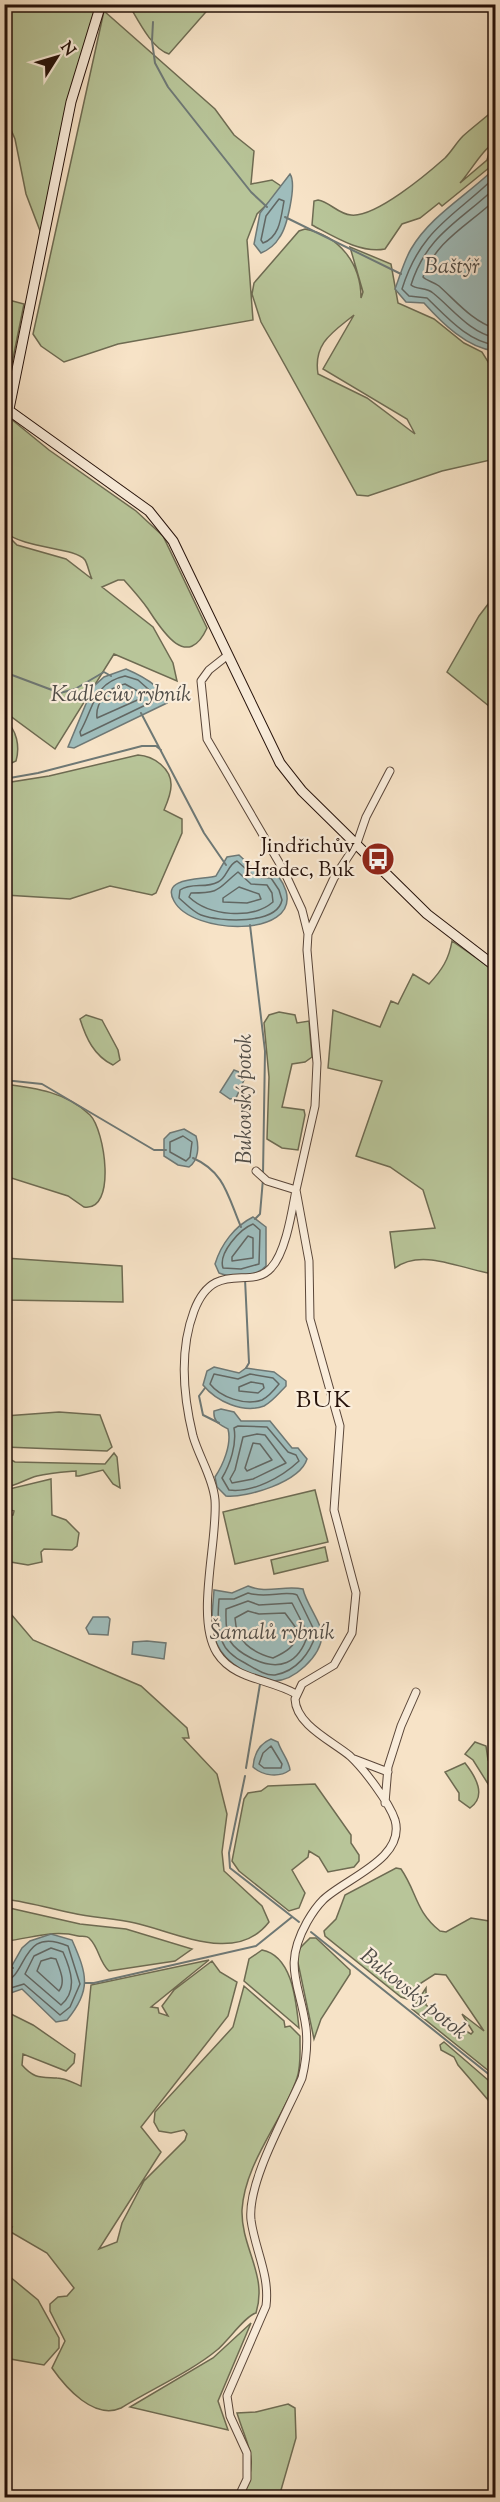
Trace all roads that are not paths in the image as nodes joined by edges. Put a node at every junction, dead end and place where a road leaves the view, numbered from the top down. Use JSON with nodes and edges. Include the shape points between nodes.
{"nodes":[{"id":1,"x":101,"y":4,"type":"edge"},
{"id":2,"x":7,"y":408,"type":"edge"},
{"id":3,"x":228,"y":655,"type":"junction"},
{"id":4,"x":390,"y":771,"type":"dead end"},
{"id":5,"x":357,"y":843,"type":"junction"},
{"id":6,"x":308,"y":934,"type":"junction"},
{"id":7,"x":495,"y":967,"type":"edge"},
{"id":8,"x":257,"y":1172,"type":"dead end"},
{"id":9,"x":296,"y":1190,"type":"junction"},
{"id":10,"x":416,"y":1692,"type":"dead end"},
{"id":11,"x":296,"y":1694,"type":"junction"},
{"id":12,"x":352,"y":1758,"type":"junction"},
{"id":13,"x":388,"y":1772,"type":"junction"},
{"id":14,"x":386,"y":1803,"type":"junction"},
{"id":15,"x":238,"y":2498,"type":"edge"}],
"edges":[{"from":1,"to":2,"type":"street","via":[[71,102]]},
{"from":2,"to":3,"type":"street","via":[[164,526]]},
{"from":3,"to":5,"type":"street","via":[[280,763],[302,791]]},
{"from":3,"to":6,"type":"street","via":[[201,681],[207,739],[284,871]]},
{"from":4,"to":5,"type":"street"},
{"from":5,"to":6,"type":"street","via":[[334,878]]},
{"from":5,"to":7,"type":"street","via":[[427,914]]},
{"from":6,"to":9,"type":"street","via":[[317,1063],[315,1106]]},
{"from":8,"to":9,"type":"street","via":[[266,1180]]},
{"from":9,"to":11,"type":"street","via":[[309,1261],[310,1319],[340,1426],[334,1510],[356,1593],[352,1633],[334,1665],[302,1684]]},
{"from":9,"to":11,"type":"street","via":[[290,1222],[271,1268],[261,1274],[215,1281],[203,1292],[194,1311],[183,1363],[194,1436],[215,1501],[208,1592],[211,1641],[226,1664]]},
{"from":10,"to":13,"type":"street"},
{"from":11,"to":12,"type":"street","via":[[295,1706],[301,1718]]},
{"from":12,"to":13,"type":"street"},
{"from":12,"to":14,"type":"street"},
{"from":13,"to":14,"type":"street"},
{"from":14,"to":15,"type":"street","via":[[396,1830],[389,1848],[366,1872],[323,1900],[295,1945],[293,1972],[306,2028],[306,2059],[302,2078],[252,2194],[252,2221],[268,2291],[266,2306],[226,2396],[230,2416],[247,2452],[247,2479]]}]}
